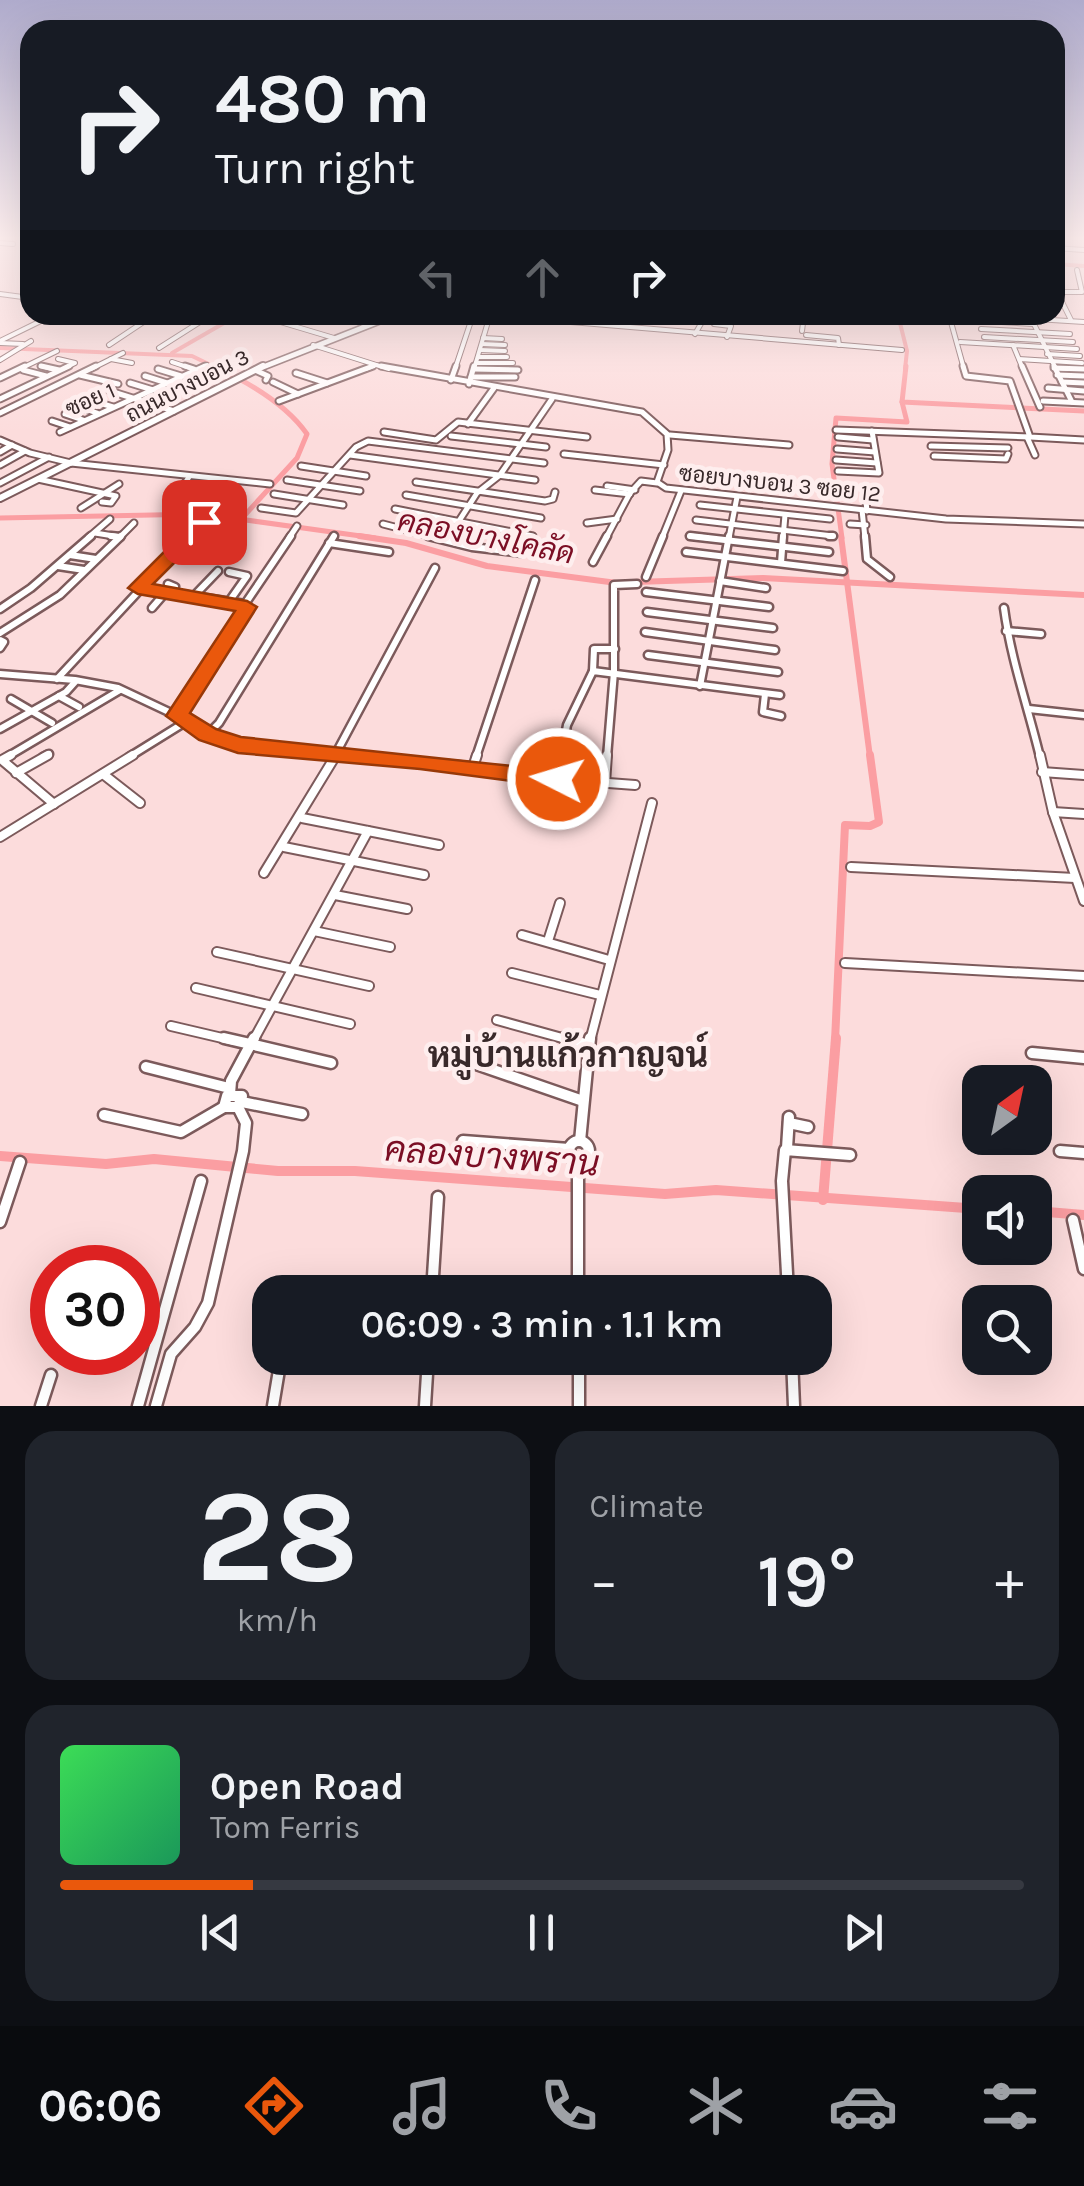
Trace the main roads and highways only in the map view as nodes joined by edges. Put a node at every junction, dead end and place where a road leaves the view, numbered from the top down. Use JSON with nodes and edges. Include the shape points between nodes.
{"nodes":[{"id":1,"x":368,"y":325,"type":"edge"},
{"id":2,"x":0,"y":498,"type":"edge"}],
"edges":[{"from":1,"to":2,"type":"main road","name":"ถนนบางบอน 3","via":[[255,370]]}]}
